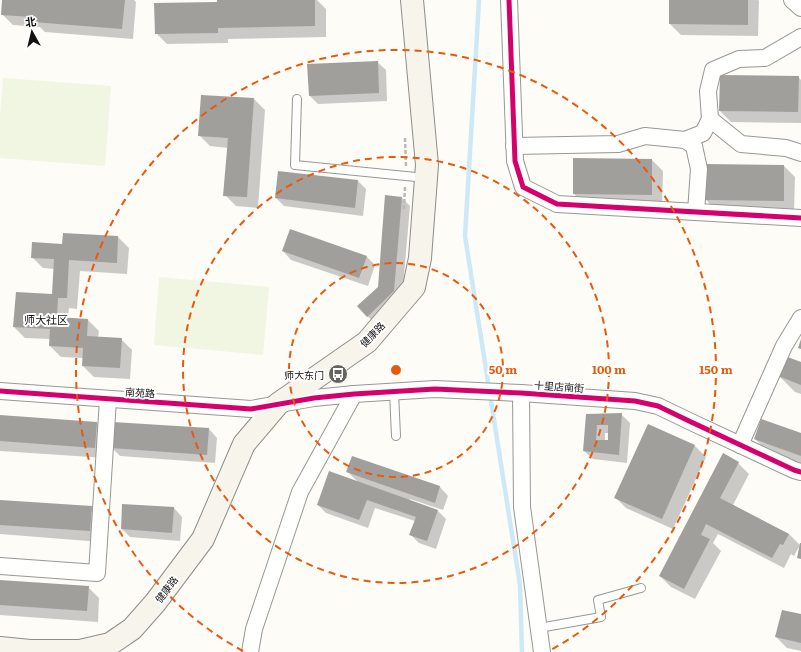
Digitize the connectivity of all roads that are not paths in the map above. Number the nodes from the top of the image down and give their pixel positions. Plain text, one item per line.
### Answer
1 (412, 0) edge
2 (509, 0) edge
3 (792, 0) edge
4 (801, 8) edge
5 (801, 37) edge
6 (297, 99) dead end
7 (710, 119) junction
8 (685, 140) junction
9 (514, 146) junction
10 (801, 154) edge
11 (416, 177) junction
12 (696, 212) junction
13 (801, 218) edge
14 (801, 318) edge
15 (0, 391) edge
16 (394, 392) junction
17 (521, 393) junction
18 (354, 394) junction
19 (108, 398) junction
20 (278, 404) junction
21 (396, 436) dead end
22 (740, 445) junction
23 (801, 472) edge
24 (0, 566) edge
25 (641, 588) dead end
26 (539, 628) junction
27 (0, 648) edge
28 (110, 648) edge
29 (250, 652) edge
30 (542, 652) edge

1 - 11 main road, 健康路
2 - 9 street
3 - 4 street
5 - 7 street
6 - 11 lane
7 - 8 street
7 - 10 street
8 - 9 street
8 - 12 street
9 - 12 street
11 - 20 main road, 健康路
12 - 13 street
14 - 22 street
15 - 19 street, 南苑路
16 - 17 street, 十里店南街
16 - 18 street, 十里店南街
16 - 21 lane
17 - 22 street, 十里店南街
17 - 26 street
18 - 20 street, 十里店南街
18 - 29 street
19 - 20 street, 南苑路
19 - 24 street
20 - 28 main road, 健康路
22 - 23 street, 十里店南街
25 - 26 lane
26 - 30 street
27 - 28 main road, 健康路

